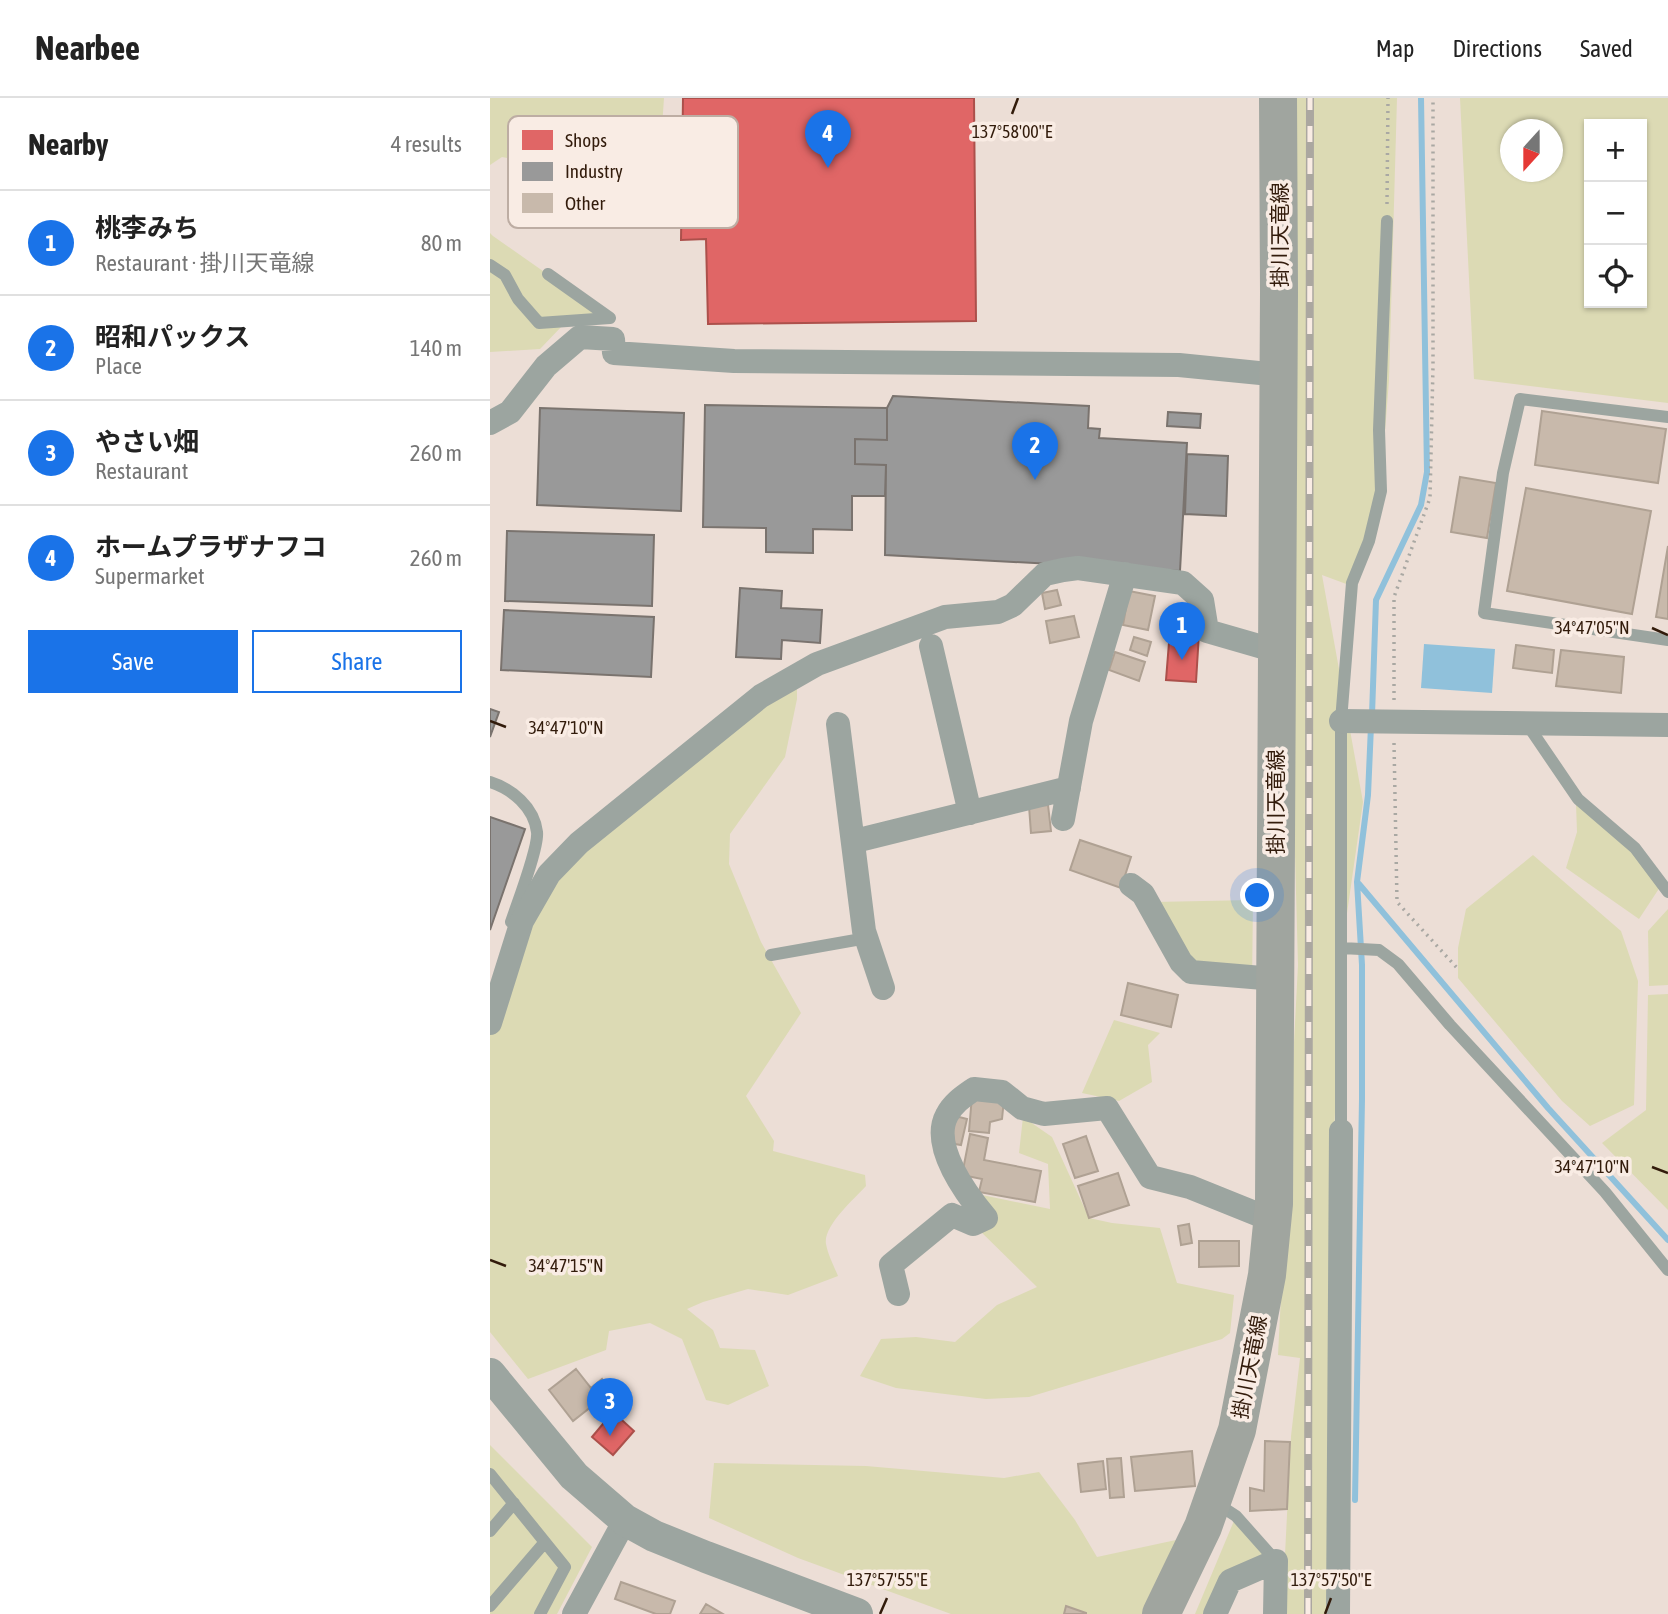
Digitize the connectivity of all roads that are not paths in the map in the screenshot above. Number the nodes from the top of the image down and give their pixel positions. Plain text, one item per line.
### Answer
1 (1279, 98) edge
2 (1387, 221) road end
3 (490, 265) edge
4 (548, 274) dead end
5 (612, 328) junction
6 (1279, 375) junction
7 (1668, 417) edge
8 (490, 423) edge
9 (1125, 574) junction
10 (1668, 640) edge
11 (931, 646) dead end
12 (1276, 651) junction
13 (1351, 722) junction
14 (838, 724) dead end
15 (1527, 724) junction
16 (1668, 725) edge
17 (490, 782) edge
18 (1069, 788) junction
19 (970, 813) junction
20 (1063, 819) dead end
21 (855, 841) junction
22 (1131, 886) dead end
23 (1668, 892) edge
24 (867, 937) junction
25 (1347, 948) junction
26 (771, 955) dead end
27 (490, 982) edge
28 (1182, 982) dead end
29 (1274, 987) junction
30 (883, 988) dead end
31 (490, 1023) edge
32 (1340, 1131) joint
33 (1272, 1220) junction
34 (1668, 1270) edge
35 (898, 1294) dead end
36 (490, 1374) edge
37 (490, 1474) edge
38 (1213, 1501) junction
39 (514, 1503) junction
40 (625, 1520) junction
41 (490, 1531) edge
42 (544, 1542) junction
43 (1276, 1561) junction
44 (490, 1606) edge
45 (853, 1613) edge
46 (540, 1614) edge
47 (574, 1614) edge
48 (1161, 1614) edge
49 (1215, 1614) edge
50 (1275, 1614) edge
51 (1338, 1614) edge

1 - 6 main road, 掛川天竜線
2 - 13 lane
3 - 5 lane
4 - 5 lane
5 - 6 street
5 - 8 street
6 - 12 main road, 掛川天竜線
7 - 10 lane
9 - 12 street
9 - 18 street
9 - 31 street
11 - 19 street
12 - 29 main road, 掛川天竜線
13 - 15 street
13 - 25 lane
14 - 21 street
15 - 16 street
15 - 23 lane
17 - 27 lane
18 - 19 street
18 - 20 street
19 - 21 street
21 - 24 street
22 - 29 street
24 - 26 lane
24 - 30 street
25 - 32 lane
25 - 34 lane
28 - 29 street
29 - 33 main road, 掛川天竜線
32 - 51 street
33 - 35 street
33 - 38 main road, 掛川天竜線
36 - 40 street
37 - 39 lane
38 - 43 lane
38 - 48 main road, 掛川天竜線
39 - 41 lane
39 - 42 lane
40 - 45 street
40 - 47 street
42 - 44 lane
42 - 46 lane
43 - 49 street
43 - 50 street

